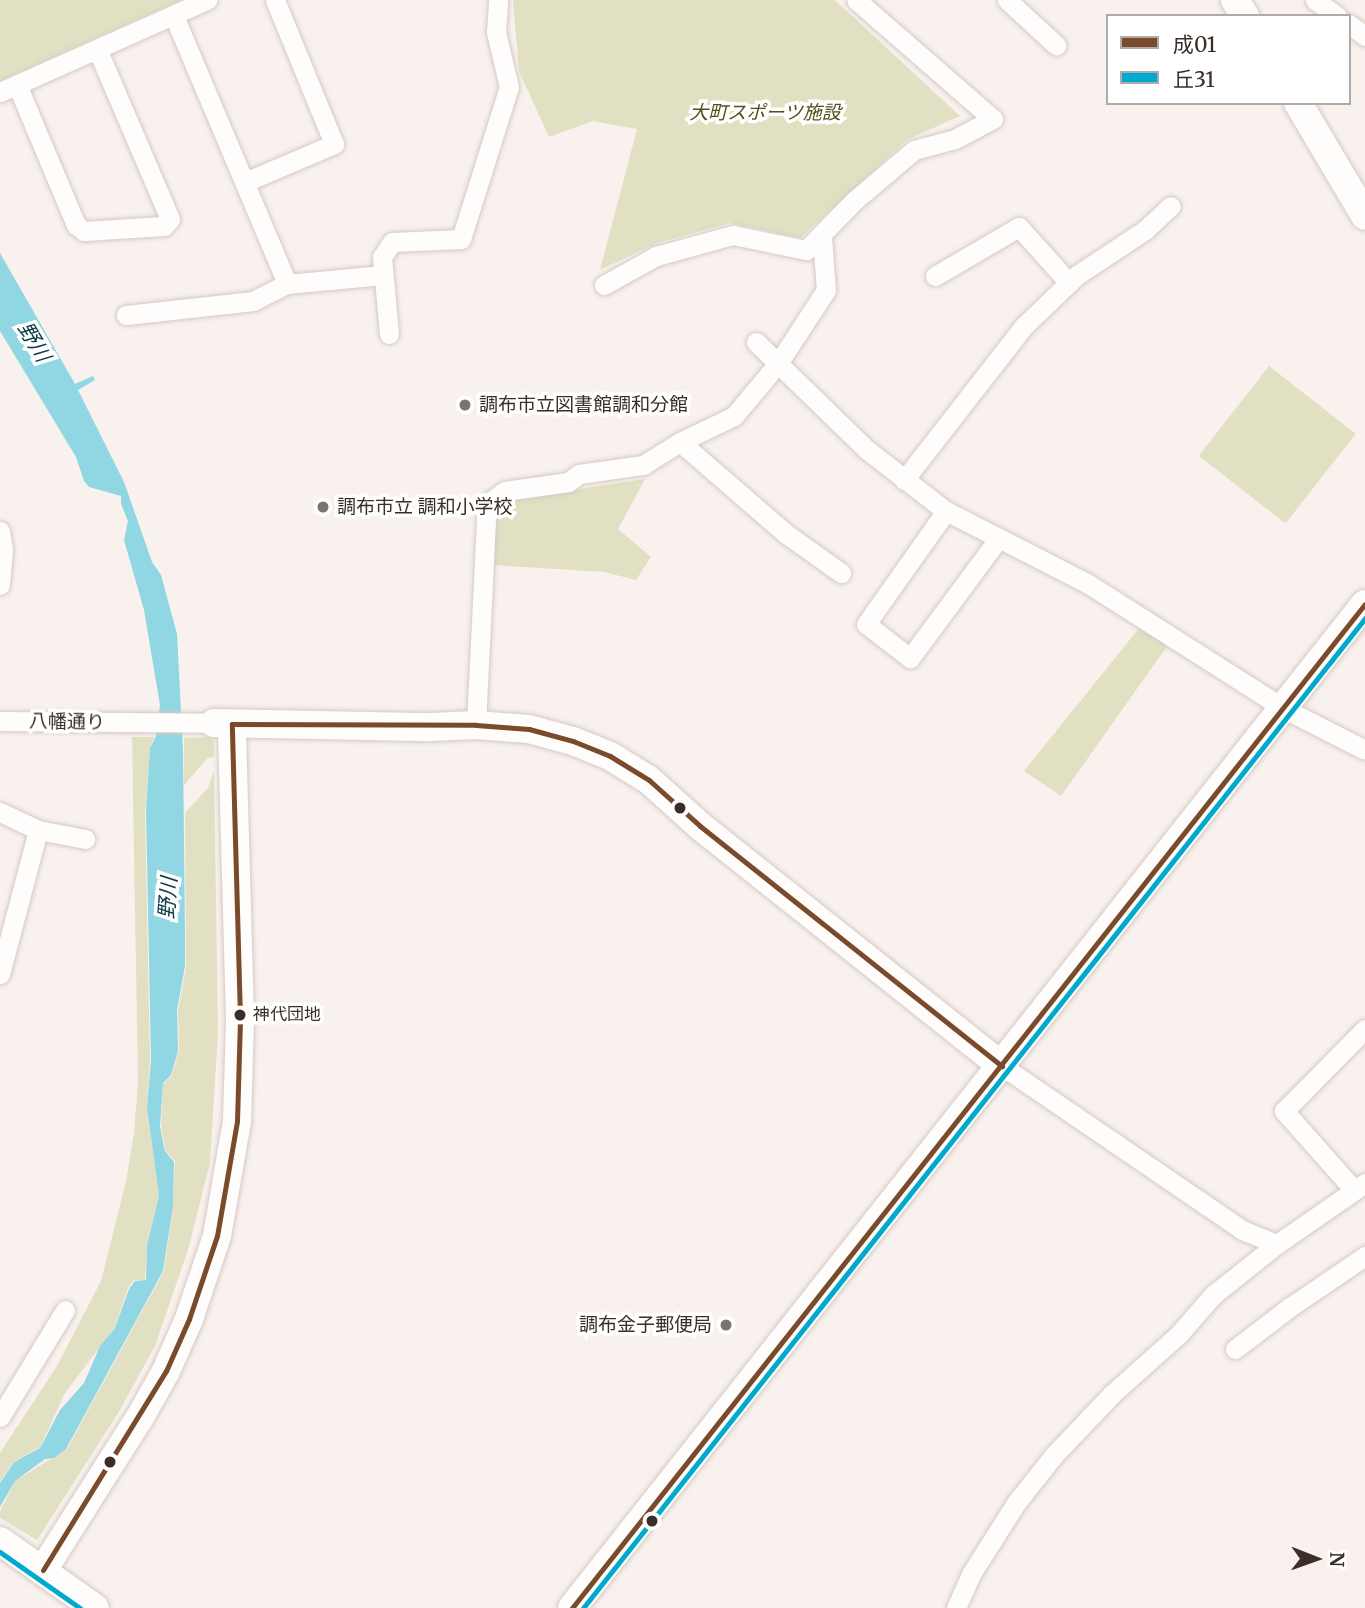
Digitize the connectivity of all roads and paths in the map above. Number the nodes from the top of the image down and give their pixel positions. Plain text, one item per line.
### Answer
1 (208, 0) edge
2 (275, 0) edge
3 (498, 0) edge
4 (856, 0) edge
5 (1007, 0) edge
6 (1315, 0) edge
7 (1335, 14) edge
8 (174, 16) junction
9 (1056, 45) dead end
10 (98, 51) junction
11 (9, 89) edge
12 (1299, 105) edge
13 (245, 182) junction
14 (1171, 206) dead end
15 (1365, 216) edge
16 (822, 237) junction
17 (383, 275) junction
18 (935, 276) dead end
19 (1069, 283) junction
20 (287, 284) junction
21 (604, 285) dead end
22 (126, 315) dead end
23 (389, 334) dead end
24 (756, 342) dead end
25 (779, 362) junction
26 (680, 442) junction
27 (904, 480) junction
28 (946, 511) junction
29 (0, 531) edge
30 (998, 539) junction
31 (841, 573) dead end
32 (0, 585) edge
33 (1365, 604) edge
34 (1283, 708) junction
35 (0, 721) edge
36 (223, 724) junction
37 (476, 725) junction
38 (1365, 750) edge
39 (0, 812) edge
40 (38, 830) junction
41 (85, 839) dead end
42 (0, 974) edge
43 (1365, 1029) edge
44 (1002, 1066) junction
45 (1359, 1186) edge
46 (1277, 1244) junction
47 (1365, 1256) edge
48 (65, 1310) dead end
49 (1235, 1349) dead end
50 (0, 1417) edge
51 (0, 1541) edge
52 (39, 1566) junction
53 (95, 1608) edge
54 (572, 1608) edge
55 (956, 1608) edge

1 - 8 street
2 - 13 street
3 - 17 street
4 - 16 street
5 - 9 street
6 - 7 street
8 - 10 street
8 - 13 street
10 - 11 street
10 - 11 street
12 - 15 street
13 - 20 street
14 - 19 street
16 - 21 street
16 - 25 street
17 - 20 street
17 - 23 street
18 - 19 street
19 - 27 street
20 - 22 street
24 - 25 street
25 - 26 street
25 - 27 street
26 - 31 street
26 - 37 street
27 - 28 street
28 - 30 street
28 - 30 street
29 - 32 street
30 - 34 street
33 - 34 street
34 - 38 street
34 - 44 street
35 - 36 street, 八幡通り
36 - 37 street
36 - 52 street
37 - 44 street
39 - 40 street
40 - 41 street
40 - 42 street
43 - 45 street
44 - 46 street
44 - 54 street
45 - 46 street
46 - 55 street
47 - 49 street
48 - 50 street
51 - 52 street
52 - 53 street

